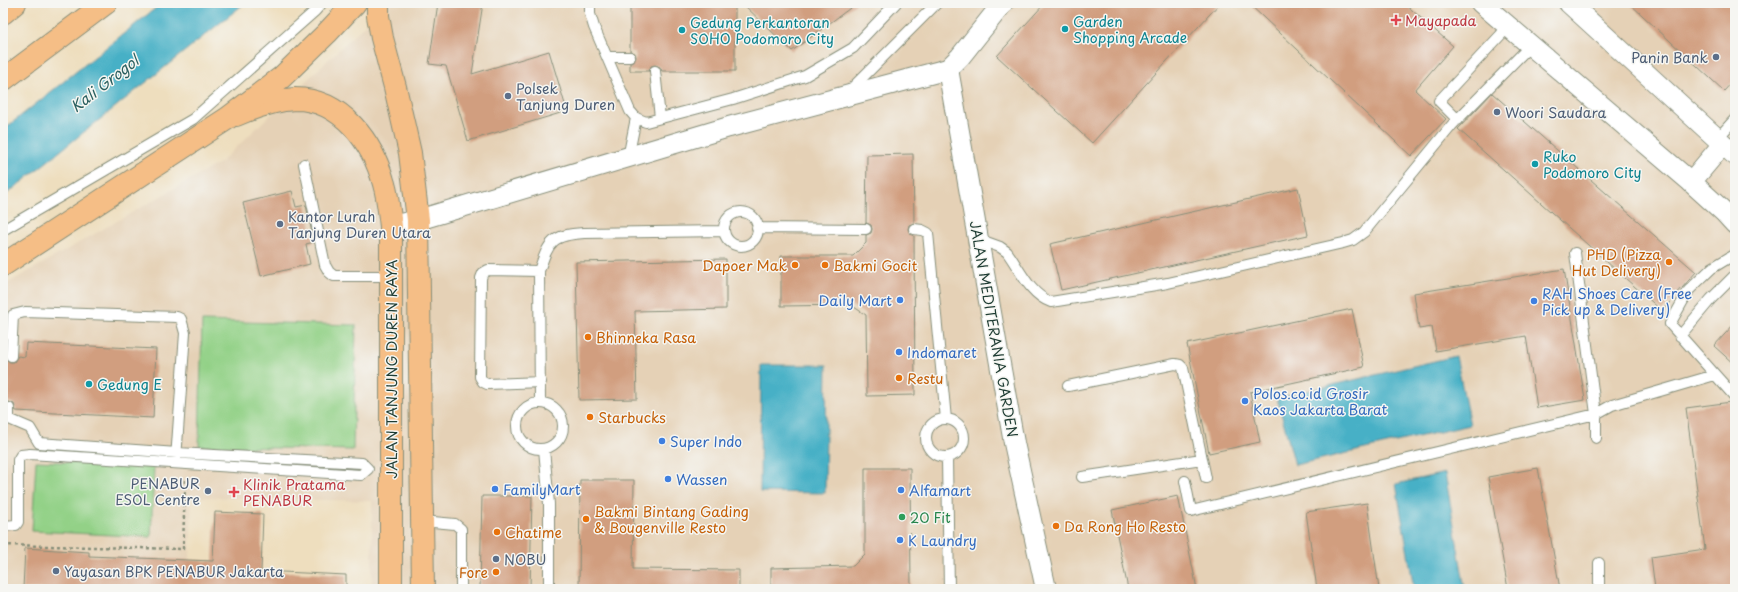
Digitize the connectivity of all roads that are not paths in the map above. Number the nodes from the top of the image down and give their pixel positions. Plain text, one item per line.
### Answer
1 (15, 3) edge
2 (106, 3) edge
3 (322, 3) edge
4 (355, 3) edge
5 (378, 3) edge
6 (384, 3) edge
7 (590, 3) edge
8 (896, 3) edge
9 (937, 3) edge
10 (1003, 3) edge
11 (1481, 3) edge
12 (1569, 3) edge
13 (3, 13) edge
14 (1508, 27) junction
15 (380, 28) junction
16 (1530, 46) junction
17 (607, 57) junction
18 (630, 57) dead end
19 (948, 68) junction
20 (655, 71) dead end
21 (3, 80) edge
22 (835, 100) junction
23 (228, 118) junction
24 (636, 118) junction
25 (660, 118) junction
26 (1735, 119) edge
27 (1458, 120) junction
28 (1725, 146) edge
29 (628, 158) junction
30 (304, 164) dead end
31 (1691, 182) junction
32 (418, 220) junction
33 (1735, 224) edge
34 (391, 226) junction
35 (757, 228) junction
36 (866, 229) dead end
37 (914, 229) dead end
38 (3, 230) edge
39 (724, 231) junction
40 (978, 239) junction
41 (1575, 253) dead end
42 (1735, 254) edge
43 (3, 265) edge
44 (539, 271) junction
45 (1735, 275) edge
46 (391, 276) junction
47 (1680, 336) junction
48 (11, 356) dead end
49 (1716, 375) junction
50 (541, 382) junction
51 (1068, 386) dead end
52 (1735, 397) edge
53 (540, 402) junction
54 (9, 408) dead end
55 (1596, 414) junction
56 (6, 419) edge
57 (946, 419) junction
58 (1596, 438) dead end
59 (544, 449) junction
60 (177, 452) junction
61 (947, 458) junction
62 (1202, 459) junction
63 (181, 465) junction
64 (380, 469) junction
65 (1082, 477) dead end
66 (1206, 478) dead end
67 (1185, 481) dead end
68 (422, 521) junction
69 (3, 526) edge
70 (1599, 563) dead end
71 (391, 589) edge
72 (423, 589) edge
73 (461, 589) edge
74 (549, 589) edge
75 (949, 589) edge
76 (1046, 589) edge
77 (1600, 589) edge

1 - 13 main road
2 - 21 main road
3 - 38 lane
4 - 23 main road
5 - 15 main road, JALAN TANJUNG DUREN RAYA
6 - 15 lane
7 - 17 lane
8 - 25 lane
9 - 22 lane
10 - 19 street
11 - 14 street
12 - 28 street
14 - 16 street
14 - 27 lane
15 - 32 main road, JALAN TANJUNG DUREN RAYA
16 - 27 lane
16 - 31 street
17 - 18 lane
17 - 24 lane
19 - 22 street
19 - 40 street, JALAN MEDITERANIA GARDEN
20 - 25 lane
22 - 29 street
23 - 34 main road, JALAN TANJUNG DUREN RAYA
23 - 43 main road
24 - 25 lane
24 - 29 lane
26 - 28 lane
27 - 40 lane
28 - 31 street
29 - 32 street
30 - 46 lane
31 - 33 street
32 - 34 street
32 - 68 main road, JALAN TANJUNG DUREN RAYA
34 - 46 main road, JALAN TANJUNG DUREN RAYA
35 - 36 lane
35 - 39 lane
35 - 39 lane
37 - 57 lane
39 - 44 lane
40 - 76 street, JALAN MEDITERANIA GARDEN
41 - 55 lane
42 - 47 lane
44 - 50 lane
44 - 50 lane
45 - 47 lane
46 - 64 main road, JALAN TANJUNG DUREN RAYA
47 - 49 lane
48 - 60 lane
49 - 52 lane
49 - 55 lane
50 - 53 lane
51 - 62 lane
53 - 59 lane
53 - 59 lane
54 - 56 lane
55 - 58 lane
55 - 67 lane
56 - 60 lane
57 - 61 lane
57 - 61 lane
59 - 74 lane
60 - 63 lane
60 - 64 lane
61 - 75 lane
62 - 65 lane
62 - 66 lane
63 - 64 lane
63 - 69 lane
64 - 71 main road, JALAN TANJUNG DUREN RAYA
68 - 72 main road, JALAN TANJUNG DUREN RAYA
68 - 73 lane
70 - 77 lane

